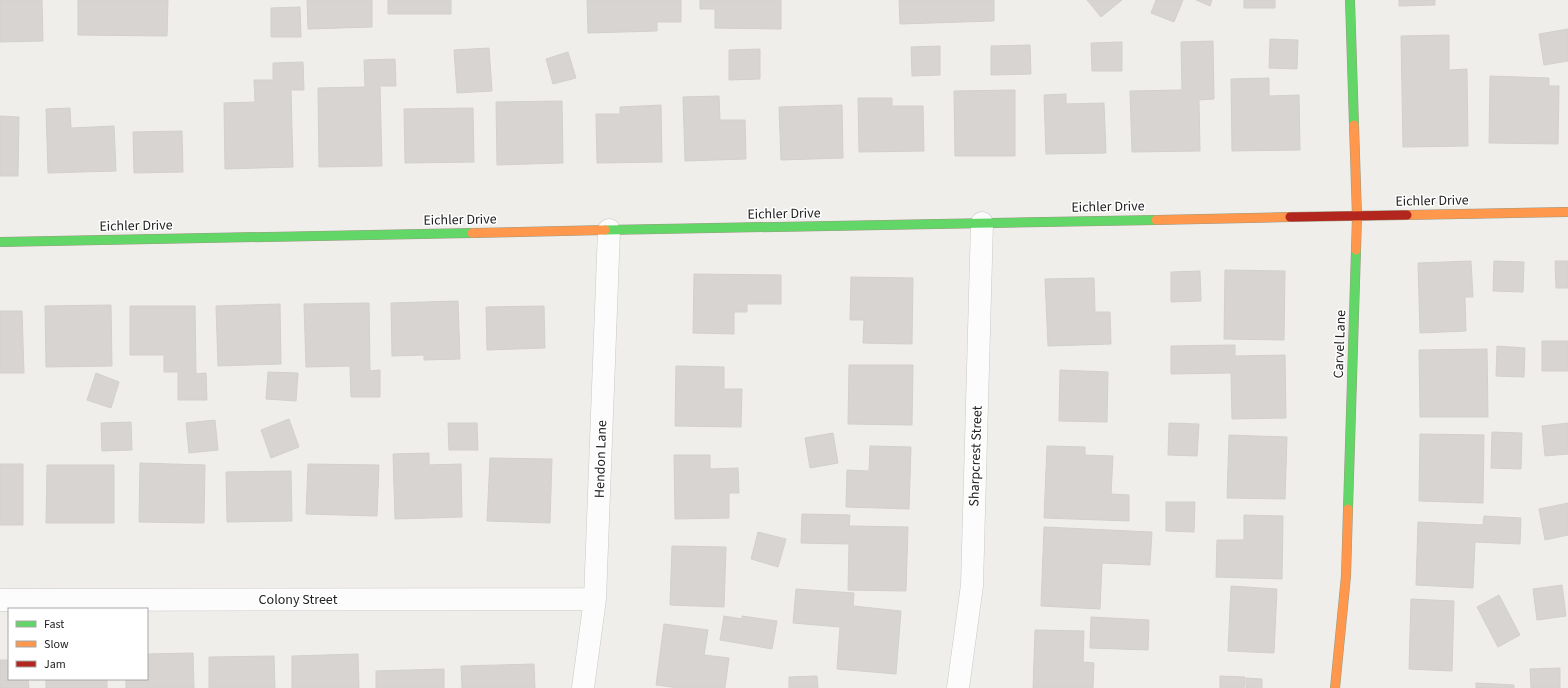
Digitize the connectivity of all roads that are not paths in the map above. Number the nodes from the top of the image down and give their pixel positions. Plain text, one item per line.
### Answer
1 (1350, 0) edge
2 (1568, 212) edge
3 (1357, 216) junction
4 (982, 223) junction
5 (609, 230) junction
6 (0, 242) edge
7 (596, 599) junction
8 (0, 600) edge
9 (583, 688) edge
10 (958, 688) edge
11 (1335, 688) edge

1 - 3 street, Carvel Lane
2 - 3 street, Eichler Drive
3 - 4 street, Eichler Drive
3 - 11 street, Carvel Lane
4 - 5 street, Eichler Drive
4 - 10 street, Sharpcrest Street
5 - 6 street, Eichler Drive
5 - 7 street, Hendon Lane
7 - 8 street, Colony Street
7 - 9 street, Hendon Lane

